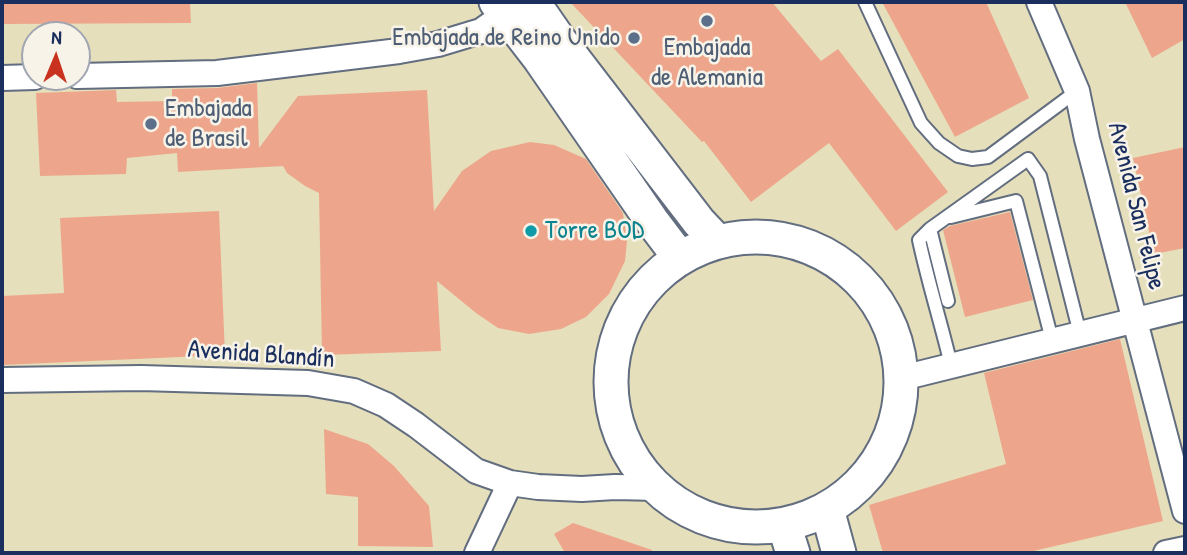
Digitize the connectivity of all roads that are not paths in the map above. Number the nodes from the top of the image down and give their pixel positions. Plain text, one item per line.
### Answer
1 (865, 2) edge
2 (1040, 2) edge
3 (513, 5) edge
4 (91, 76) edge
5 (21, 77) edge
6 (2, 78) edge
7 (1077, 91) junction
8 (946, 218) junction
9 (930, 229) junction
10 (718, 242) junction
11 (680, 258) junction
12 (948, 301) dead end
13 (1185, 308) edge
14 (1135, 322) junction
15 (1080, 334) junction
16 (1052, 340) junction
17 (951, 365) junction
18 (902, 378) junction
19 (2, 380) edge
20 (510, 483) junction
21 (657, 488) junction
22 (827, 509) junction
23 (1185, 511) edge
24 (788, 539) edge
25 (1185, 549) edge
26 (477, 553) edge
27 (839, 553) edge
28 (1166, 553) edge

1 - 7 lane
2 - 7 street, Avenida San Felipe
3 - 4 street
3 - 10 street
3 - 11 street
5 - 6 street
7 - 14 street, Avenida San Felipe
8 - 9 lane
8 - 15 lane
8 - 16 lane
9 - 12 lane
9 - 17 lane
10 - 11 street
10 - 18 street
11 - 21 street
13 - 14 street
14 - 15 street
14 - 23 street, Avenida San Felipe
15 - 16 street
16 - 17 street
17 - 18 street
18 - 22 street
19 - 20 street, Avenida Blandín
20 - 21 street, Avenida Blandín
20 - 26 street
21 - 24 street
22 - 24 street
22 - 27 street
25 - 28 street

